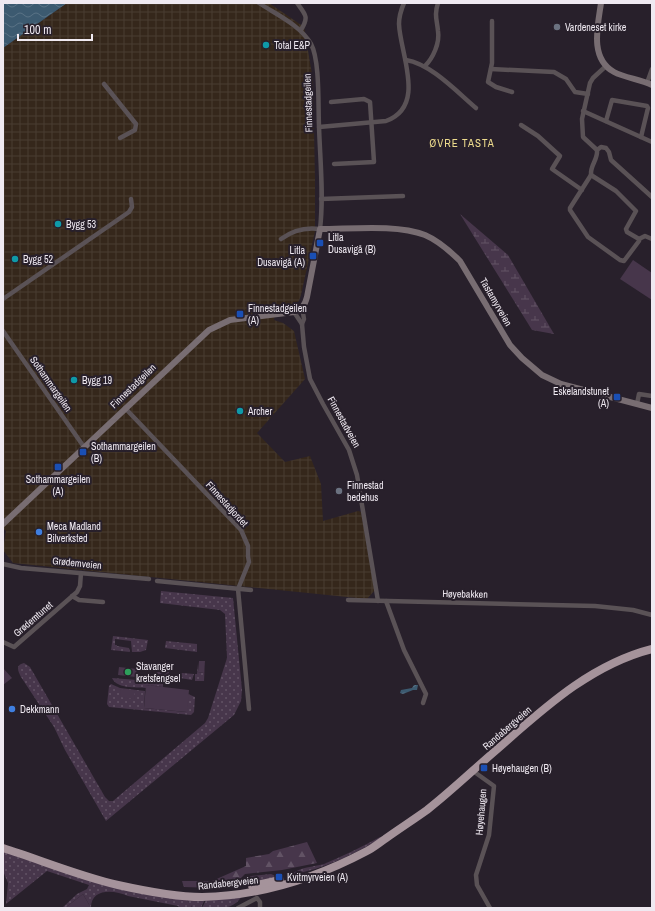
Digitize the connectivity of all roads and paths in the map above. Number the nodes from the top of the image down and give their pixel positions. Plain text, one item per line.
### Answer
1 (259, 3) edge
2 (297, 3) edge
3 (404, 3) edge
4 (438, 3) edge
5 (601, 3) edge
6 (492, 20) dead end
7 (301, 30) junction
8 (406, 60) junction
9 (425, 66) junction
10 (606, 66) junction
11 (491, 69) junction
12 (652, 69) edge
13 (104, 84) dead end
14 (650, 84) edge
15 (512, 92) dead end
16 (588, 94) junction
17 (331, 102) dead end
18 (476, 108) dead end
19 (584, 111) junction
20 (606, 121) junction
21 (372, 122) junction
22 (521, 125) dead end
23 (319, 127) junction
24 (640, 137) junction
25 (120, 138) dead end
26 (652, 142) edge
27 (597, 150) junction
28 (334, 164) dead end
29 (591, 175) junction
30 (582, 190) junction
31 (403, 196) dead end
32 (652, 198) edge
33 (131, 199) dead end
34 (321, 199) junction
35 (320, 229) junction
36 (281, 238) dead end
37 (638, 239) junction
38 (652, 239) edge
39 (3, 299) edge
40 (301, 309) junction
41 (294, 312) junction
42 (302, 324) junction
43 (3, 331) edge
44 (652, 396) edge
45 (637, 404) junction
46 (125, 408) junction
47 (652, 408) edge
48 (84, 447) junction
49 (3, 524) edge
50 (3, 564) edge
51 (81, 573) junction
52 (149, 579) dead end
53 (157, 581) dead end
54 (238, 589) junction
55 (250, 590) dead end
56 (72, 596) junction
57 (348, 600) dead end
58 (378, 601) junction
59 (386, 601) junction
60 (103, 602) dead end
61 (652, 615) edge
62 (3, 642) edge
63 (652, 649) edge
64 (423, 703) dead end
65 (249, 709) dead end
66 (472, 771) junction
67 (3, 848) edge
68 (238, 908) edge
69 (260, 908) edge
70 (490, 908) edge

1 - 7 street, Finnestadgeilen
2 - 7 street
3 - 8 street
4 - 9 street
5 - 10 main road
6 - 11 street
7 - 23 street, Finnestadgeilen
8 - 9 street
8 - 21 street
9 - 18 street
10 - 14 main road
10 - 16 street
11 - 15 street
11 - 16 street
12 - 14 street
13 - 25 street
16 - 19 street
17 - 21 street
19 - 20 street
19 - 27 street
20 - 24 street
20 - 24 street
21 - 23 street
21 - 28 street
22 - 30 street
23 - 34 street, Finnestadgeilen
24 - 26 street
27 - 29 street
27 - 32 street
29 - 30 street
29 - 37 street
30 - 37 street
31 - 34 street
33 - 39 street
34 - 35 street, Finnestadgeilen
35 - 36 street
35 - 40 main road, Finnestadveien
35 - 45 main road, Tastamyrveien
37 - 38 street
40 - 41 main road, Finnestadgeilen
40 - 42 street, Finnestadveien
41 - 42 street, Finnestadveien
41 - 46 main road, Finnestadgeilen
42 - 58 street, Finnestadveien
43 - 48 street, Sothammargeilen
44 - 45 street
45 - 47 main road, Tastamyrveien
46 - 48 main road, Finnestadgeilen
46 - 54 street, Finnestadjordet
48 - 49 main road, Finnestadgeilen
50 - 51 street, Grødemveien
51 - 52 street, Grødemveien
51 - 56 street, Grødemtunet
53 - 54 street
54 - 55 street
54 - 65 street, Finnestadjordet
56 - 60 street
56 - 62 street, Grødemtunet
57 - 58 street
58 - 59 street
59 - 61 street, Høyebakken
59 - 64 street
63 - 66 highway, Randabergveien
66 - 67 highway, Randabergveien
66 - 70 street, Høyehaugen
68 - 69 street, Randabergveien

